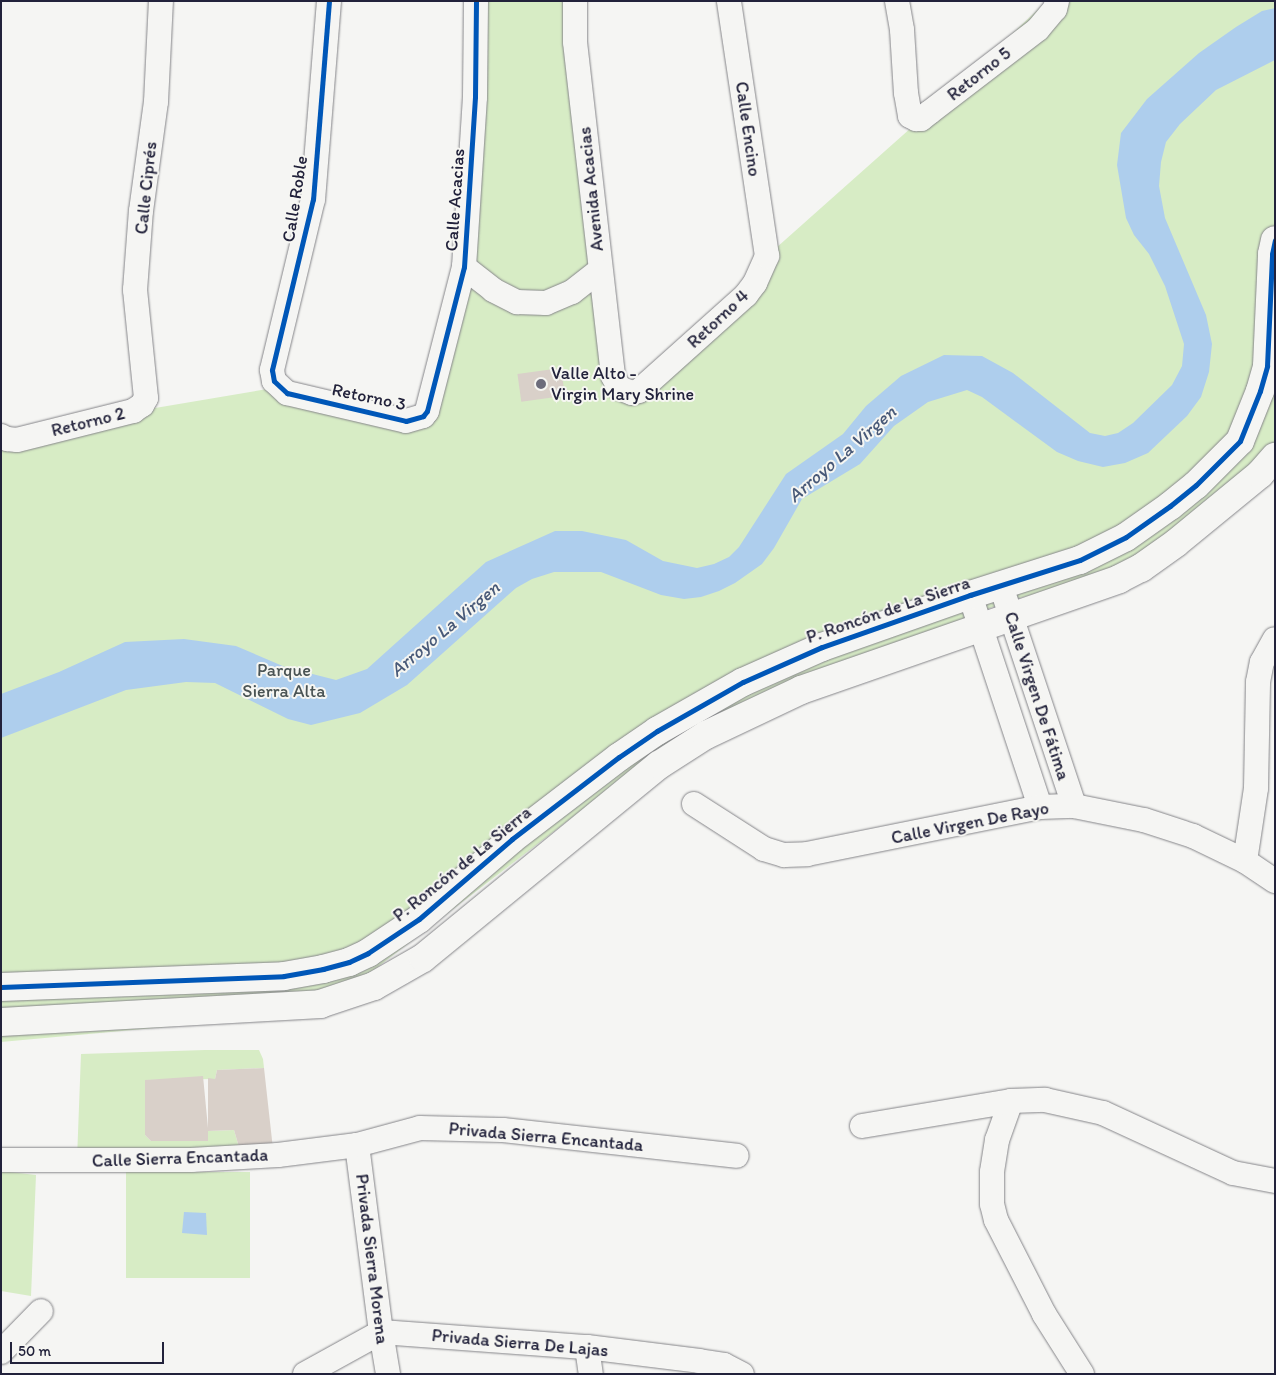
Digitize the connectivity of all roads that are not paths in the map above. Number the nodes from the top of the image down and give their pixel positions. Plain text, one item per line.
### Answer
1 (161, 1) edge
2 (329, 1) edge
3 (476, 1) edge
4 (575, 1) edge
5 (729, 1) edge
6 (897, 1) edge
7 (1056, 1) edge
8 (1275, 240) edge
9 (766, 256) joint
10 (464, 267) junction
11 (600, 272) junction
12 (145, 375) joint
13 (613, 376) joint
14 (287, 393) joint
15 (431, 396) joint
16 (1, 436) edge
17 (1275, 457) edge
18 (1001, 586) junction
19 (970, 595) junction
20 (1010, 618) junction
21 (980, 627) junction
22 (1275, 638) edge
23 (694, 804) dead end
24 (1074, 806) junction
25 (1040, 807) junction
26 (1245, 861) junction
27 (475, 871) junction
28 (1275, 881) edge
29 (497, 898) junction
30 (1, 986) edge
31 (1, 1022) edge
32 (1010, 1101) junction
33 (862, 1126) dead end
34 (358, 1144) junction
35 (737, 1156) dead end
36 (1, 1160) edge
37 (1275, 1180) edge
38 (41, 1311) dead end
39 (380, 1332) junction
40 (587, 1348) junction
41 (1, 1352) edge
42 (305, 1374) edge
43 (388, 1374) edge
44 (592, 1374) edge
45 (742, 1374) edge
46 (1082, 1374) edge

1 - 12 street, Calle Ciprés
2 - 14 street, Calle Roble
3 - 10 street, Calle Acacias
4 - 11 street, Avenida Acacias
5 - 9 street, Calle Encino
6 - 7 street, Retorno 5
8 - 18 street, P. Roncón de La Sierra
9 - 13 street, Retorno 4
10 - 11 street
10 - 15 street, Calle Acacias
11 - 13 street, Avenida Acacias
12 - 16 street, Retorno 2
14 - 15 street, Retorno 3
17 - 20 street
18 - 19 street, P. Roncón de La Sierra
18 - 20 street, Calle Virgen De Fátima
19 - 21 street, Calle Virgen De Fátima
19 - 27 street, P. Roncón de La Sierra
20 - 21 street
20 - 24 street, Calle Virgen De Fátima
21 - 25 street, Calle Virgen De Fátima
21 - 29 street
22 - 26 street
23 - 25 street, Calle Virgen De Rayo
24 - 25 street, Calle Virgen De Rayo
24 - 26 street, Calle Virgen De Rayo
26 - 28 street, Calle Virgen De Rayo
27 - 29 street
27 - 30 street, P. Roncón de La Sierra
29 - 31 street
32 - 33 street
32 - 37 street
32 - 46 street
34 - 35 street, Privada Sierra Encantada
34 - 36 street, Calle Sierra Encantada
34 - 39 street, Privada Sierra Morena
38 - 41 street
39 - 40 street, Privada Sierra De Lajas
39 - 42 street
39 - 43 street, Privada Sierra Morena
40 - 44 street
40 - 45 street, Privada Sierra De Lajas

